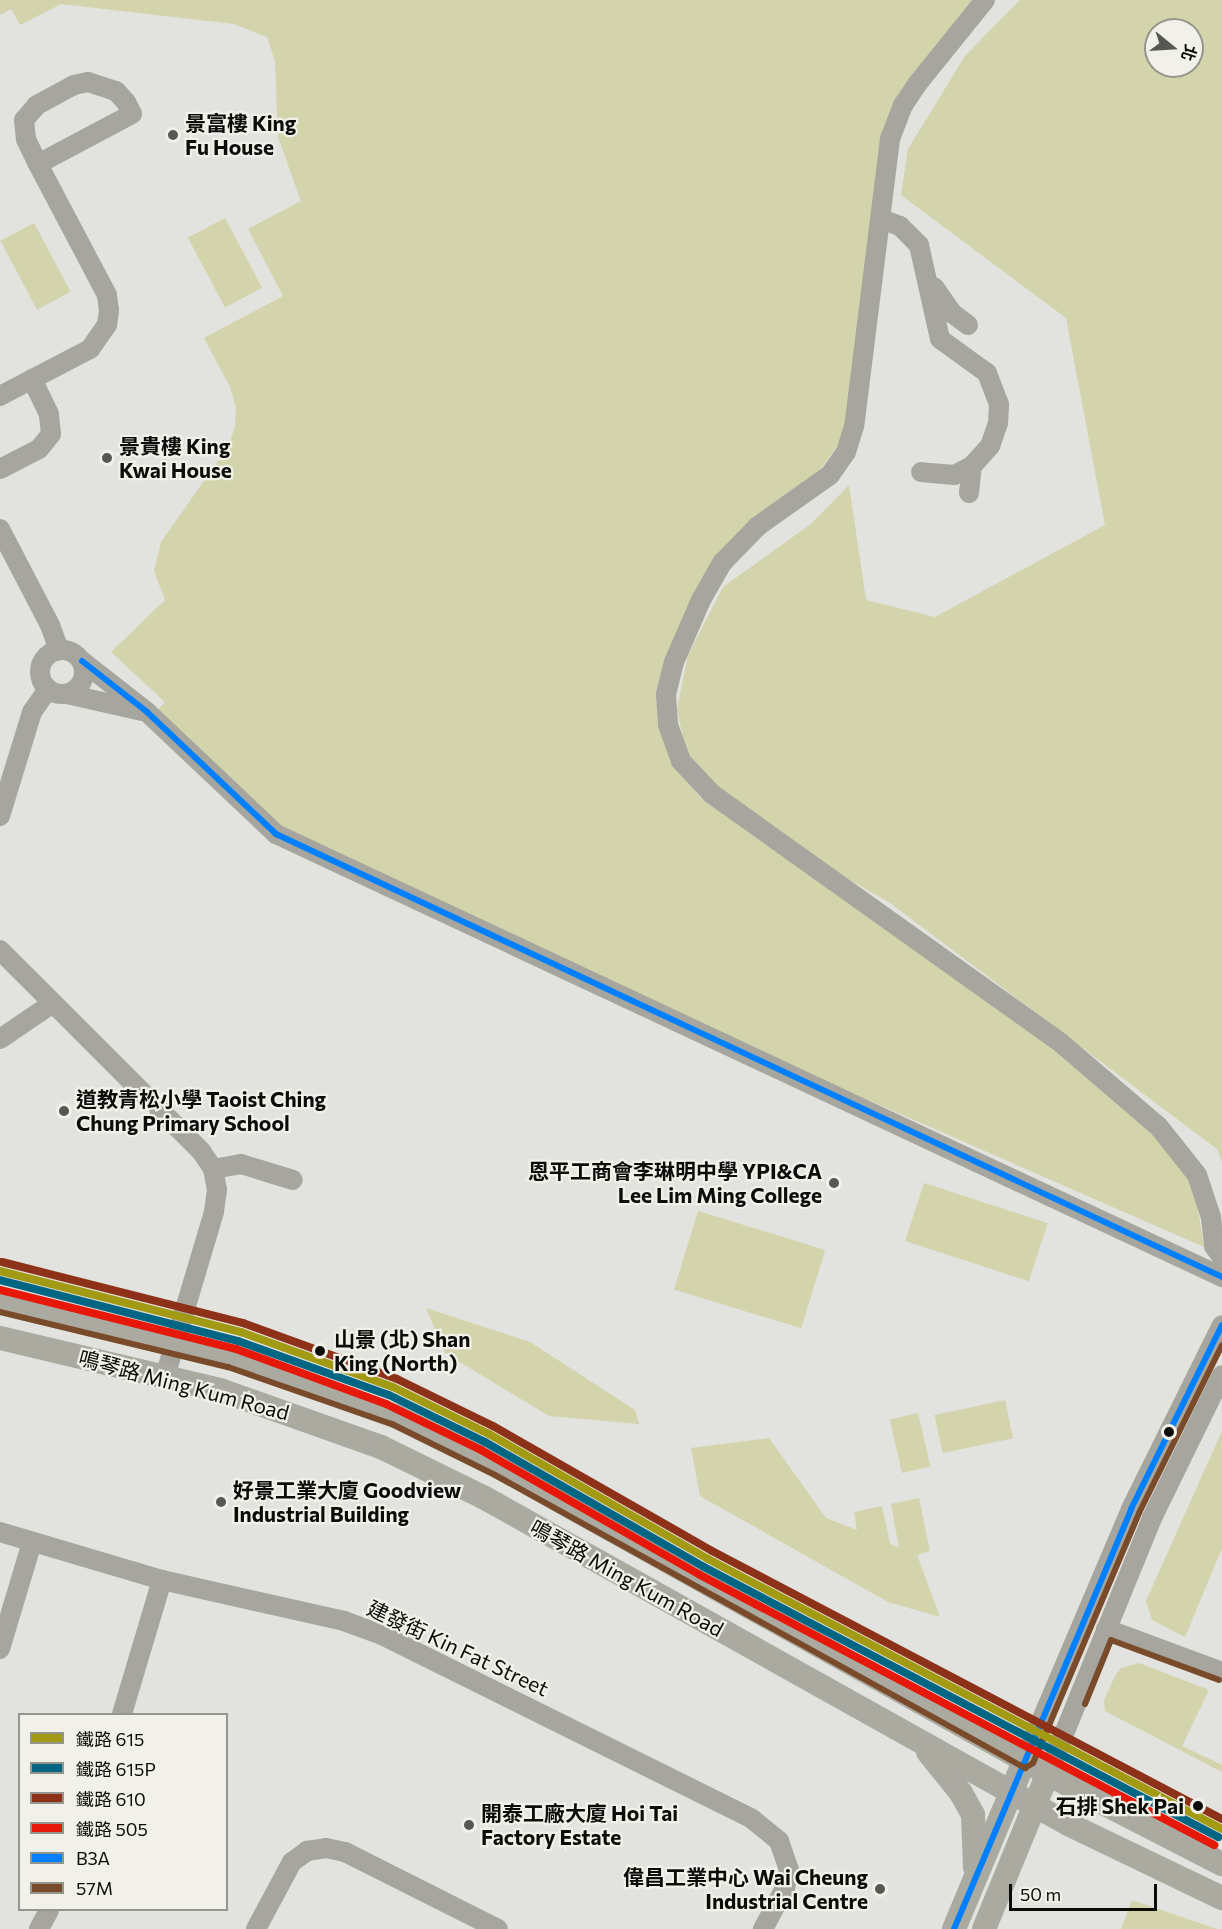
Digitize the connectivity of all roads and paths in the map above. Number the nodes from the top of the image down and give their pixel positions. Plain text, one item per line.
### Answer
1 (985, 0) edge
2 (38, 164) junction
3 (881, 219) junction
4 (930, 279) junction
5 (968, 326) dead end
6 (32, 380) junction
7 (0, 396) edge
8 (972, 466) junction
9 (0, 469) edge
10 (921, 472) dead end
11 (969, 494) dead end
12 (0, 529) edge
13 (58, 650) junction
14 (82, 661) junction
15 (57, 692) junction
16 (147, 712) junction
17 (2, 803) edge
18 (0, 950) edge
19 (53, 1003) junction
20 (0, 1039) edge
21 (213, 1169) junction
22 (293, 1180) dead end
23 (1222, 1257) edge
24 (1222, 1277) edge
25 (0, 1303) edge
26 (1222, 1324) edge
27 (0, 1338) edge
28 (175, 1343) junction
29 (1222, 1375) edge
30 (165, 1376) junction
31 (0, 1532) edge
32 (32, 1542) junction
33 (162, 1580) junction
34 (1106, 1629) junction
35 (0, 1649) edge
36 (1222, 1672) edge
37 (122, 1713) edge
38 (920, 1743) junction
39 (1025, 1760) junction
40 (1048, 1773) junction
41 (1012, 1792) junction
42 (1035, 1805) junction
43 (1222, 1864) edge
44 (975, 1880) junction
45 (1222, 1898) edge
46 (48, 1911) edge
47 (39, 1929) edge
48 (256, 1929) edge
49 (498, 1929) edge
50 (763, 1929) edge
51 (954, 1929) edge
52 (984, 1929) edge

1 - 3 street
2 - 2 street
2 - 6 street
3 - 4 street
3 - 23 street
4 - 5 street
4 - 8 street
6 - 7 street
6 - 9 street
8 - 10 street
8 - 11 street
12 - 13 street
13 - 14 street
13 - 15 street
14 - 15 street
14 - 16 street
15 - 16 street
15 - 17 street
16 - 24 street
18 - 19 street
19 - 20 street
19 - 21 street
21 - 22 street
21 - 28 street
25 - 28 main road, 鳴琴路 Ming Kum Road
26 - 39 street
27 - 30 main road, 鳴琴路 Ming Kum Road
28 - 30 street
28 - 39 main road, 鳴琴路 Ming Kum Road
29 - 34 street
30 - 38 main road, 鳴琴路 Ming Kum Road
31 - 32 street, 建發街 Kin Fat Street
32 - 33 street, 建發街 Kin Fat Street
32 - 35 street
33 - 37 street
33 - 50 street, 建發街 Kin Fat Street
34 - 36 street
34 - 40 street
38 - 41 main road, 鳴琴路 Ming Kum Road
38 - 44 main road
39 - 40 main road, 鳴琴路 Ming Kum Road
39 - 41 main road
40 - 42 main road
40 - 43 main road, 鳴琴路 Ming Kum Road
41 - 42 main road, 鳴琴路 Ming Kum Road
41 - 44 main road
42 - 45 main road, 鳴琴路 Ming Kum Road
42 - 52 main road
44 - 51 main road
46 - 47 street
48 - 49 street

